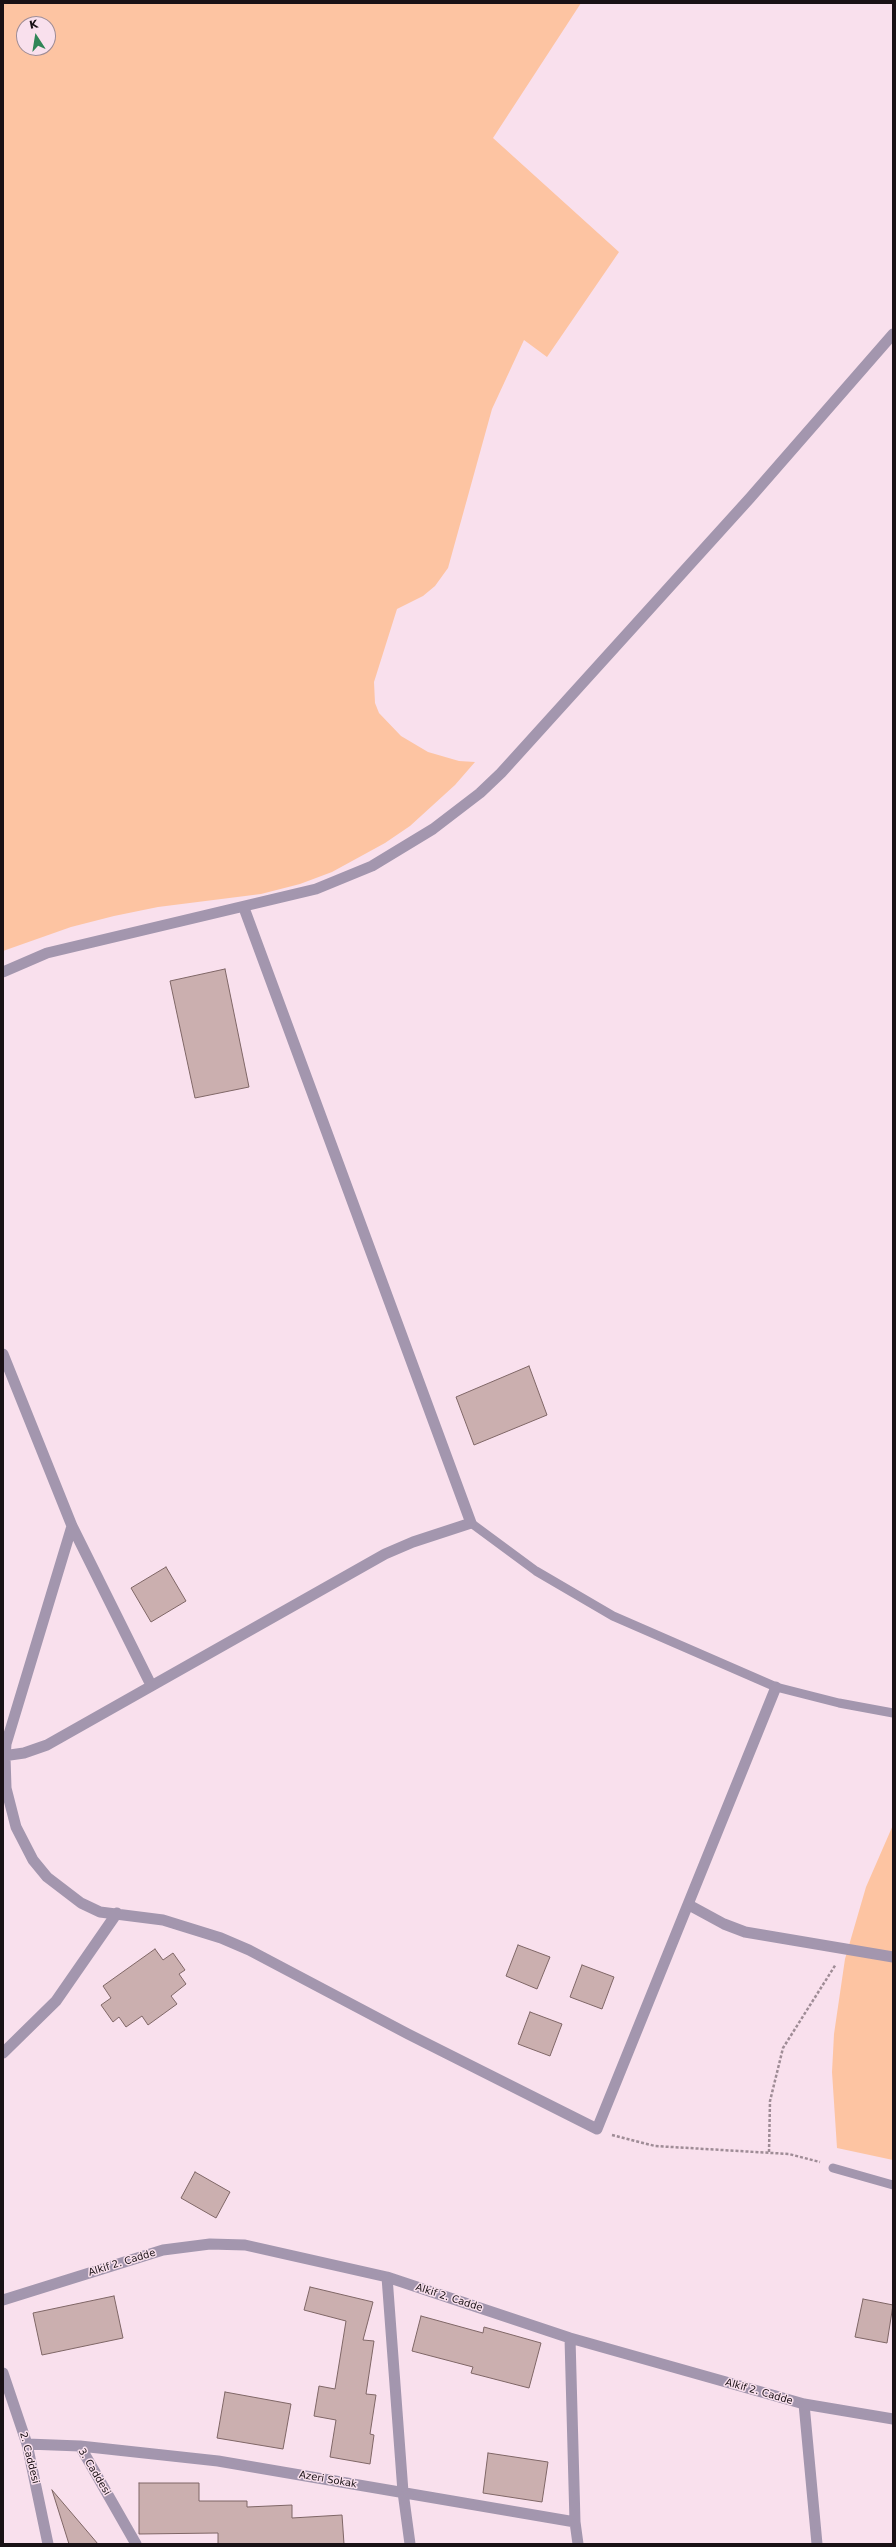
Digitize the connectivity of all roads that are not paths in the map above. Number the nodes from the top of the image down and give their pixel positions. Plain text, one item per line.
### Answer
1 (893, 334) edge
2 (244, 908) junction
3 (3, 972) edge
4 (3, 1354) edge
5 (471, 1523) junction
6 (72, 1526) junction
7 (151, 1685) junction
8 (776, 1687) junction
9 (893, 1713) edge
10 (4, 1757) edge
11 (689, 1905) junction
12 (117, 1913) junction
13 (893, 1957) edge
14 (3, 2053) edge
15 (833, 2168) road end
16 (893, 2185) edge
17 (387, 2277) junction
18 (3, 2300) edge
19 (570, 2338) junction
20 (3, 2373) edge
21 (804, 2404) junction
22 (893, 2419) edge
23 (27, 2444) junction
24 (80, 2446) junction
25 (403, 2492) junction
26 (575, 2522) junction
27 (48, 2544) edge
28 (136, 2544) edge
29 (410, 2544) edge
30 (578, 2544) edge
31 (817, 2544) edge

1 - 2 street
2 - 3 street
2 - 5 street
4 - 6 street
5 - 7 street
5 - 8 lane
6 - 7 street
6 - 10 street
7 - 10 street
8 - 9 lane
8 - 11 street
10 - 12 street
11 - 12 street
11 - 13 street
12 - 14 street
15 - 16 lane
17 - 18 street, Alkif 2. Cadde
17 - 19 street, Alkif 2. Cadde
17 - 25 street
19 - 21 street, Alkif 2. Cadde
19 - 26 street
20 - 23 street, 2. Caddesi
21 - 22 street, Alkif 2. Cadde
21 - 31 street
23 - 24 street, 3. Caddesi
23 - 27 street, 2. Caddesi
24 - 25 street, Azeri Sokak
24 - 28 street, 3. Caddesi
25 - 26 street, Azeri Sokak
25 - 29 street
26 - 30 street

